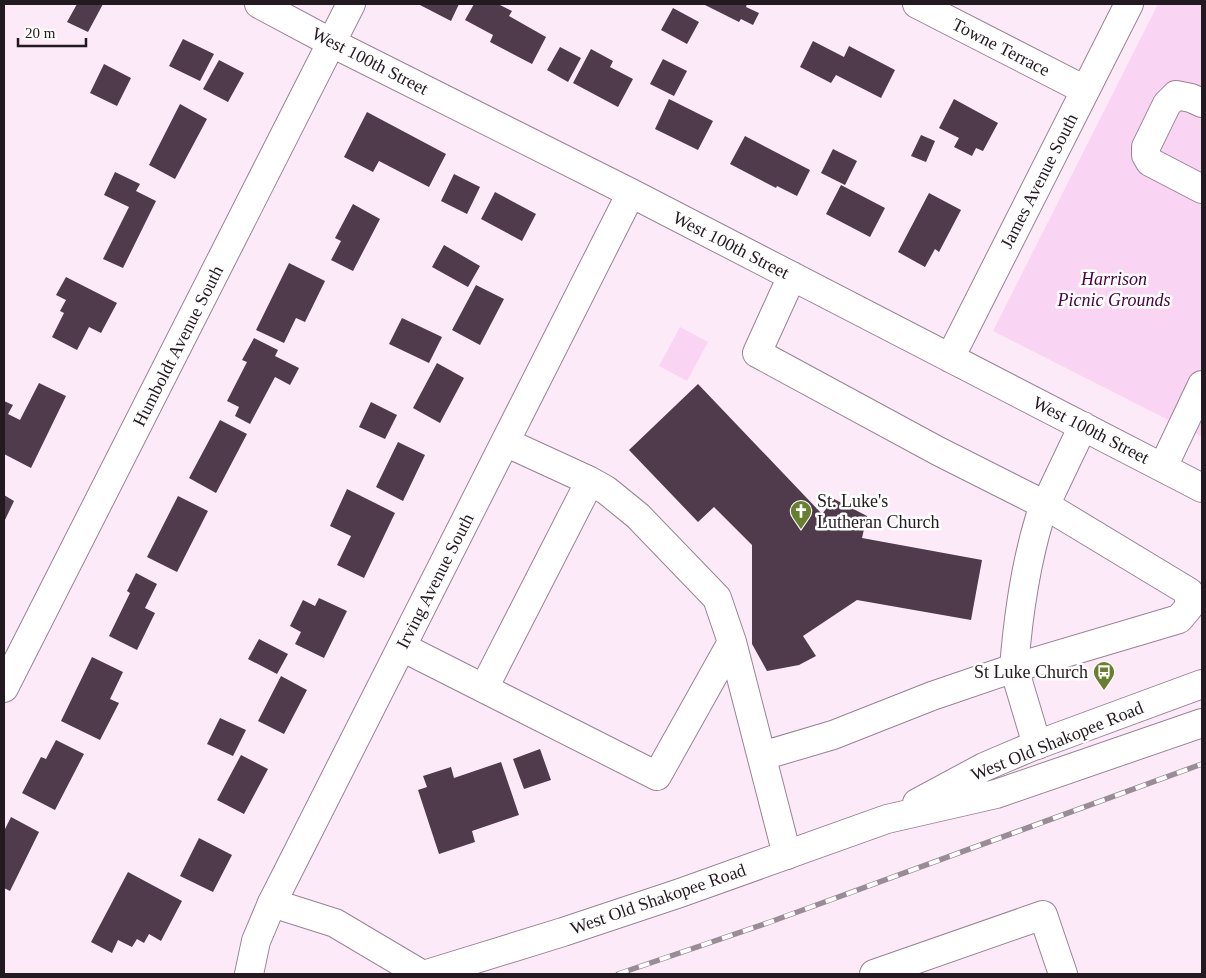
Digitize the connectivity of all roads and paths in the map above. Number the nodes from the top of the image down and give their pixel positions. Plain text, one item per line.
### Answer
1 (259, 4) edge
2 (352, 4) edge
3 (917, 4) edge
4 (1129, 4) edge
5 (332, 43) junction
6 (1085, 90) junction
7 (1202, 103) edge
8 (1202, 189) edge
9 (631, 193) junction
10 (792, 276) junction
11 (950, 358) junction
12 (1202, 384) edge
13 (1083, 426) junction
14 (505, 442) junction
15 (1163, 467) junction
16 (590, 480) junction
17 (1202, 488) edge
18 (1045, 505) junction
19 (732, 642) junction
20 (402, 646) junction
21 (1014, 668) junction
22 (1202, 684) edge
23 (4, 688) edge
24 (484, 688) junction
25 (1202, 723) edge
26 (1037, 745) junction
27 (762, 756) junction
28 (888, 819) junction
29 (787, 855) junction
30 (272, 903) junction
31 (249, 974) edge
32 (421, 974) edge
33 (427, 974) edge
34 (874, 974) edge
35 (1062, 974) edge

1 - 5 street, West 100th Street
2 - 5 street, Humboldt Avenue South
3 - 6 street, Towne Terrace
4 - 6 street, James Avenue South
5 - 9 street, West 100th Street
5 - 23 street, Humboldt Avenue South
6 - 11 street, James Avenue South
7 - 8 street
9 - 10 street, West 100th Street
9 - 14 street, Irving Avenue South
10 - 11 street, West 100th Street
10 - 18 street
11 - 13 street, West 100th Street
12 - 15 street
13 - 15 street, West 100th Street
13 - 18 street
14 - 16 street
14 - 20 street, Irving Avenue South
15 - 17 street, West 100th Street
16 - 19 street
16 - 24 street
18 - 21 street
18 - 21 street
19 - 24 street
19 - 27 street
20 - 24 street
20 - 30 street, Irving Avenue South
21 - 26 street
21 - 27 street
22 - 26 street, West Old Shakopee Road
25 - 28 street, West Old Shakopee Road
26 - 28 street, West Old Shakopee Road
27 - 29 street
28 - 29 street, West Old Shakopee Road
29 - 33 street, West Old Shakopee Road
30 - 31 street, Irving Avenue South
30 - 32 street
34 - 35 street

